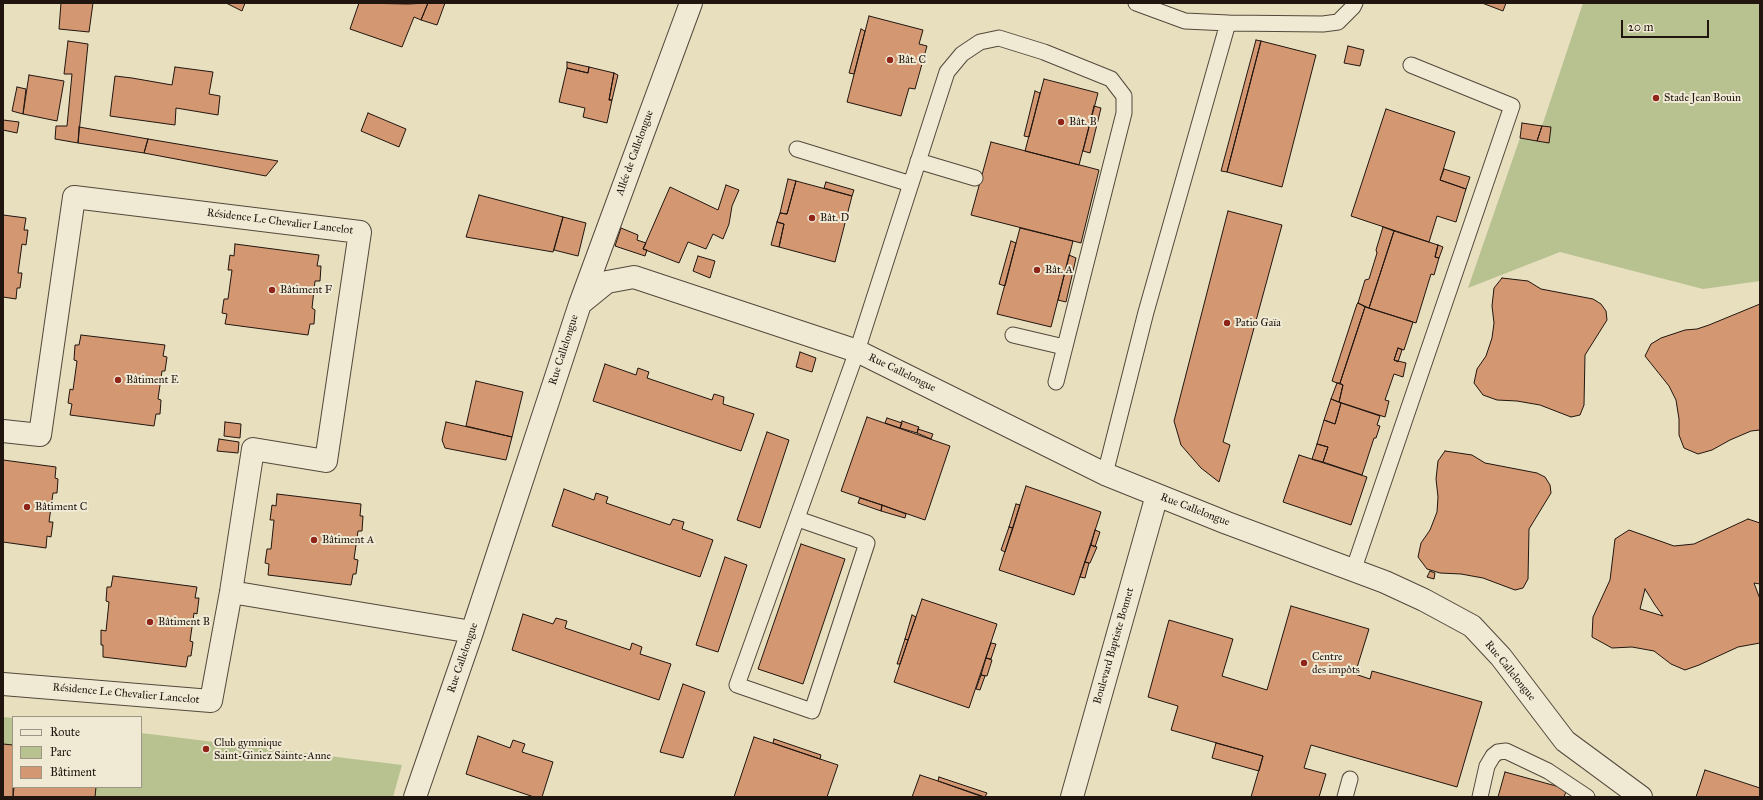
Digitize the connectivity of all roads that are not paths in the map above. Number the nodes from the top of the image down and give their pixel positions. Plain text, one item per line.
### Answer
1 (689, 3) edge
2 (1136, 3) edge
3 (1355, 3) edge
4 (1228, 23) junction
5 (1411, 65) dead end
6 (797, 149) dead end
7 (918, 162) junction
8 (975, 178) dead end
9 (911, 184) junction
10 (580, 304) junction
11 (1013, 335) dead end
12 (1064, 347) junction
13 (857, 351) junction
14 (1056, 382) dead end
15 (3, 431) edge
16 (1105, 474) junction
17 (1157, 495) junction
18 (798, 519) junction
19 (1353, 571) junction
20 (231, 592) junction
21 (472, 632) junction
22 (3, 684) edge
23 (1350, 779) dead end
24 (414, 797) edge
25 (1072, 797) edge
26 (1345, 797) edge
27 (1480, 797) edge
28 (1587, 797) edge
29 (1641, 797) edge

1 - 10 street, Allée de Callelongue
2 - 4 lane
3 - 4 lane
4 - 16 lane
5 - 19 lane
6 - 9 lane
7 - 8 lane
7 - 9 lane
7 - 12 lane
9 - 13 lane
10 - 13 street, Rue Callelongue
10 - 21 street, Rue Callelongue
11 - 12 lane
12 - 14 lane
13 - 16 street, Rue Callelongue
13 - 18 lane
15 - 20 street, Résidence Le Chevalier Lancelot
16 - 17 street, Rue Callelongue
17 - 19 street, Rue Callelongue
17 - 25 street, Boulevard Baptiste Bonnet
18 - 18 lane
19 - 29 street, Rue Callelongue
20 - 21 street
20 - 22 street, Résidence Le Chevalier Lancelot
21 - 24 street, Rue Callelongue
23 - 26 lane
27 - 28 lane

